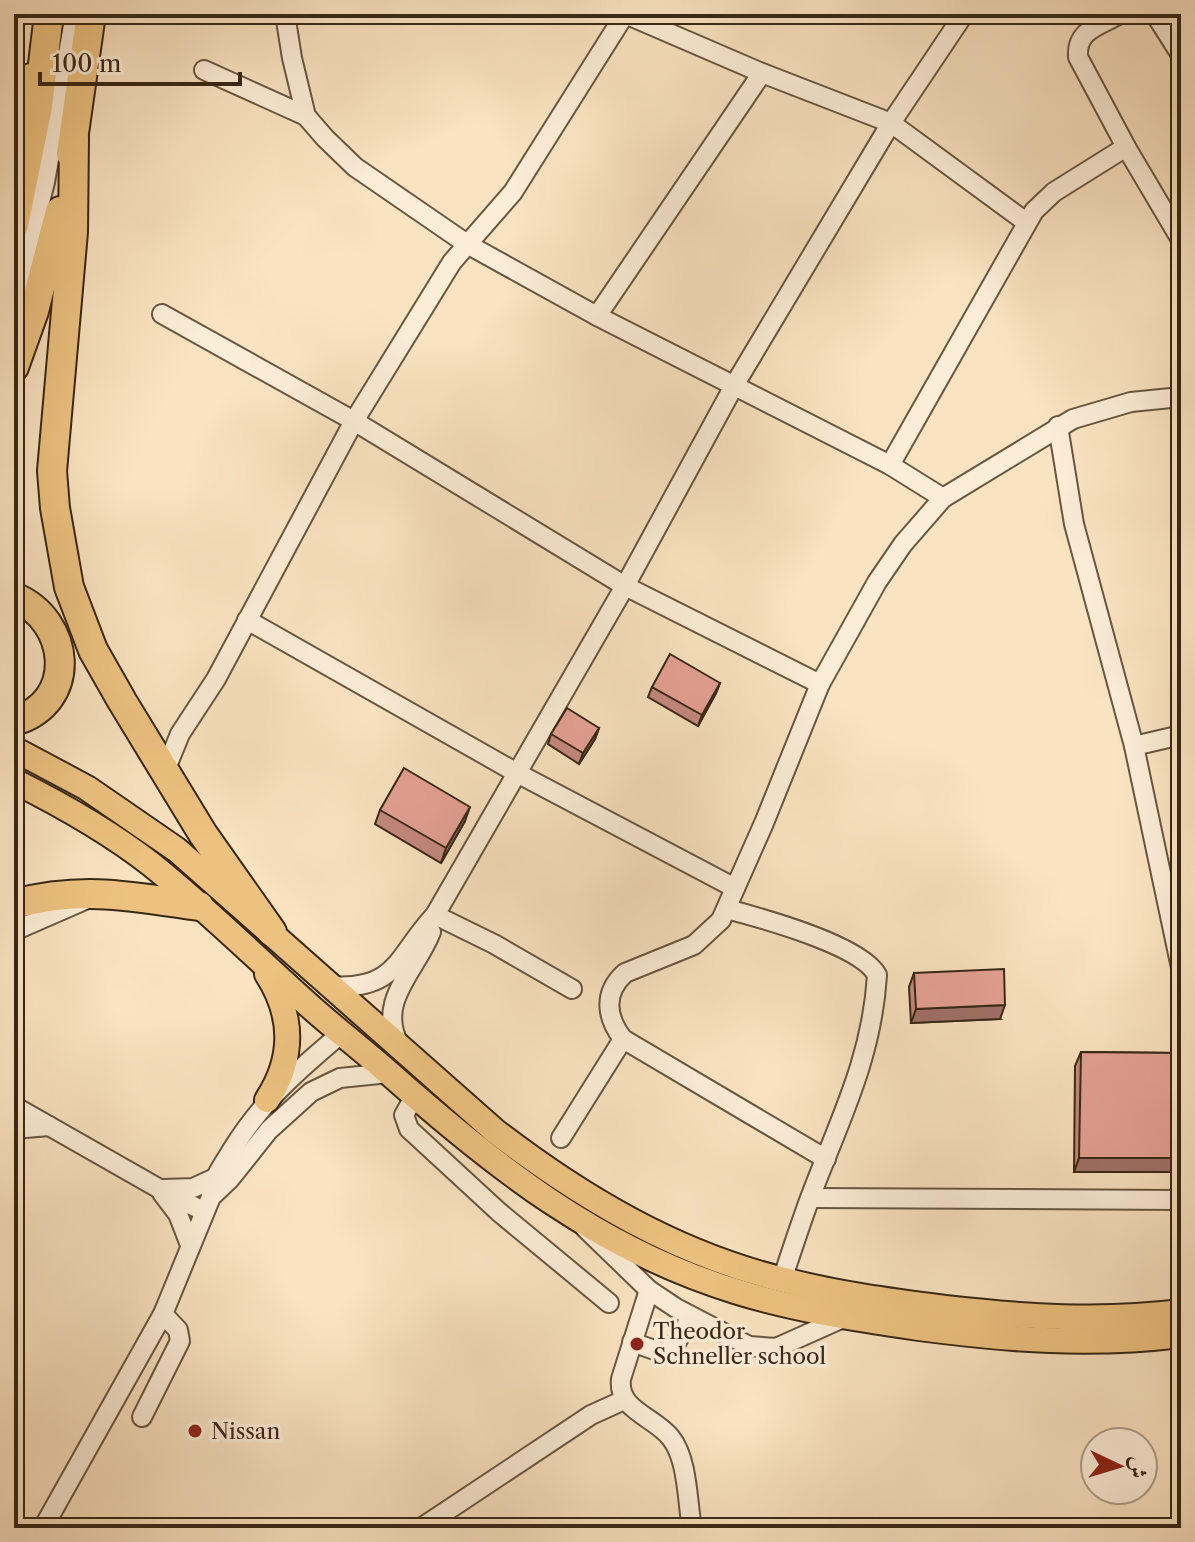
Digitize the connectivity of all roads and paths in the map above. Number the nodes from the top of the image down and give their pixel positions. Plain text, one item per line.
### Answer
1 (75, 14) edge
2 (91, 14) edge
3 (285, 14) edge
4 (625, 14) edge
5 (950, 14) edge
6 (964, 14) edge
7 (1120, 14) edge
8 (1155, 14) edge
9 (55, 19) edge
10 (1181, 55) edge
11 (204, 70) dead end
12 (926, 70) junction
13 (762, 73) junction
14 (306, 116) junction
15 (14, 120) edge
16 (891, 123) junction
17 (74, 138) junction
18 (1126, 147) junction
19 (1026, 222) junction
20 (14, 225) edge
21 (1181, 240) edge
22 (467, 244) junction
23 (14, 281) edge
24 (14, 306) edge
25 (162, 314) dead end
26 (597, 316) junction
27 (14, 367) edge
28 (735, 384) junction
29 (1181, 397) edge
30 (354, 421) junction
31 (1058, 426) junction
32 (890, 465) junction
33 (943, 498) junction
34 (625, 586) junction
35 (14, 597) edge
36 (247, 620) junction
37 (820, 684) junction
38 (14, 721) edge
39 (180, 734) junction
40 (1181, 735) edge
41 (144, 737) junction
42 (1134, 746) junction
43 (14, 749) edge
44 (165, 771) junction
45 (517, 773) junction
46 (14, 781) edge
47 (735, 888) junction
48 (102, 892) junction
49 (14, 904) edge
50 (199, 906) junction
51 (727, 909) junction
52 (434, 916) junction
53 (14, 931) edge
54 (272, 932) junction
55 (255, 955) junction
56 (1181, 968) edge
57 (330, 986) junction
58 (572, 989) dead end
59 (361, 1014) junction
60 (342, 1033) junction
61 (623, 1039) junction
62 (402, 1049) junction
63 (389, 1073) junction
64 (414, 1097) junction
65 (267, 1100) junction
66 (14, 1106) edge
67 (52, 1126) junction
68 (14, 1129) edge
69 (561, 1138) dead end
70 (826, 1159) junction
71 (215, 1178) junction
72 (158, 1188) junction
73 (811, 1198) junction
74 (1181, 1200) edge
75 (207, 1204) junction
76 (578, 1220) junction
77 (190, 1245) junction
78 (782, 1280) junction
79 (649, 1290) junction
80 (609, 1303) dead end
81 (1181, 1312) edge
82 (163, 1314) junction
83 (691, 1317) junction
84 (843, 1318) junction
85 (1045, 1330) junction
86 (1181, 1335) edge
87 (632, 1342) junction
88 (624, 1400) junction
89 (142, 1417) dead end
90 (43, 1528) edge
91 (421, 1528) edge
92 (692, 1528) edge

1 - 24 street
2 - 17 highway
3 - 14 street
4 - 13 street
4 - 22 street
5 - 12 street
6 - 12 street
7 - 18 street
8 - 10 street
9 - 15 highway
9 - 20 highway
9 - 23 street
11 - 14 street
12 - 16 street
13 - 16 street
13 - 26 street
14 - 22 street
16 - 19 street
16 - 28 street
17 - 27 highway
17 - 41 highway
18 - 19 street
18 - 21 street
19 - 32 street
22 - 26 street
22 - 30 street
25 - 30 street
26 - 28 street
28 - 32 street
28 - 34 street
29 - 31 street
30 - 34 street
30 - 36 street
31 - 33 street
31 - 42 street
32 - 33 street
33 - 37 street
34 - 37 street
34 - 45 street
35 - 38 highway
36 - 39 street
36 - 45 street
37 - 47 street
39 - 41 street
39 - 44 street
40 - 42 street
41 - 44 highway
42 - 56 street
43 - 54 main road
44 - 54 highway
45 - 47 street
45 - 52 street
46 - 50 main road
47 - 51 street
48 - 49 highway
48 - 50 highway
48 - 53 street
50 - 55 main road
51 - 61 street
51 - 70 street
52 - 57 street
52 - 58 street
52 - 62 street
54 - 57 main road
55 - 60 main road
55 - 65 main road
57 - 59 main road
59 - 60 main road
59 - 62 main road
60 - 63 main road
60 - 65 street
61 - 69 street
61 - 70 street
62 - 78 main road
63 - 64 main road
63 - 75 street
64 - 76 main road
64 - 80 street
65 - 71 street
66 - 67 street
67 - 68 street
67 - 72 street
70 - 73 street
71 - 72 street
71 - 75 street
72 - 75 street
72 - 77 street
73 - 74 street
73 - 78 street
75 - 77 street
76 - 79 street
76 - 84 main road
77 - 82 street
78 - 85 main road
79 - 83 street
79 - 87 street
81 - 85 main road
82 - 89 street
82 - 90 street
83 - 84 street
83 - 87 street
84 - 85 main road
85 - 86 main road
87 - 88 street
88 - 91 street
88 - 92 street

